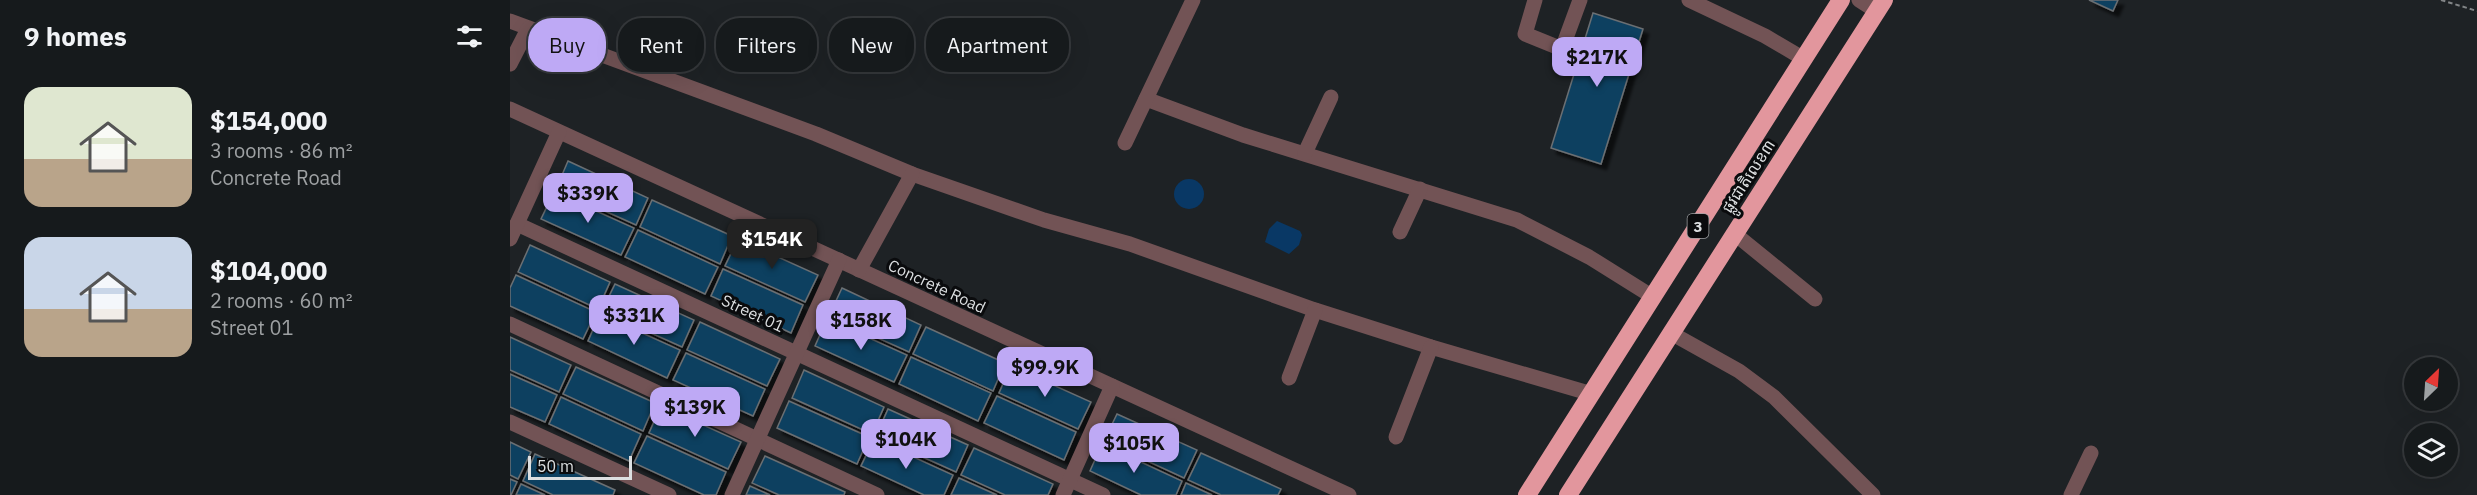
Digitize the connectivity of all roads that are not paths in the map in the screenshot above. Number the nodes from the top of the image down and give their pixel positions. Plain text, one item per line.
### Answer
1 (1193, 0) edge
2 (1535, 0) edge
3 (1580, 0) edge
4 (1689, 0) edge
5 (1841, 0) edge
6 (1859, 0) edge
7 (1880, 6) edge
8 (510, 21) edge
9 (528, 29) joint
10 (606, 57) edge
11 (1804, 59) junction
12 (510, 64) edge
13 (1331, 98) dead end
14 (1146, 99) junction
15 (510, 109) edge
16 (559, 132) junction
17 (1125, 143) dead end
18 (1305, 153) junction
19 (912, 174) junction
20 (1420, 189) junction
21 (517, 224) junction
22 (1400, 232) dead end
23 (1735, 234) junction
24 (510, 239) edge
25 (839, 260) junction
26 (859, 270) junction
27 (1653, 297) junction
28 (1815, 299) dead end
29 (1315, 310) junction
30 (510, 324) edge
31 (1671, 333) junction
32 (1431, 347) junction
33 (796, 353) junction
34 (1289, 378) dead end
35 (1112, 386) junction
36 (1592, 394) junction
37 (510, 422) edge
38 (1396, 436) dead end
39 (757, 439) junction
40 (2091, 453) dead end
41 (1070, 479) junction
42 (669, 495) edge
43 (732, 495) edge
44 (877, 495) edge
45 (1063, 495) edge
46 (1103, 495) edge
47 (1349, 495) edge
48 (1527, 495) edge
49 (1568, 495) edge
50 (1873, 495) edge
51 (2071, 495) edge

1 - 14 street
2 - 3 street
4 - 11 street
5 - 11 highway, ផ្លូវជាតិលេខ៣ / 3
6 - 7 street
7 - 23 highway, ផ្លូវជាតិលេខ៣ / 3
8 - 9 street
9 - 12 street
10 - 19 street
11 - 27 highway, ផ្លូវជាតិលេខ៣ / 3
13 - 18 street
14 - 17 street
14 - 18 street
15 - 16 street, Concrete Road
16 - 21 street
16 - 25 street, Concrete Road
18 - 20 street
19 - 26 street
19 - 29 street
20 - 22 street
20 - 27 street
21 - 24 street
21 - 33 street, Street 01
23 - 28 street
23 - 31 highway, ផ្លូវជាតិលេខ៣ / 3
25 - 26 street, Concrete Road
25 - 33 street
26 - 35 street, Concrete Road
27 - 36 highway, ផ្លូវជាតិលេខ៣ / 3
29 - 32 street
29 - 34 street
30 - 39 street
31 - 49 highway, ផ្លូវជាតិលេខ៣ / 3
31 - 50 street
32 - 36 street
32 - 38 street
33 - 39 street
33 - 41 street, Street 01
35 - 41 street
35 - 47 street, Concrete Road
36 - 48 highway, ផ្លូវជាតិលេខ៣ / 3
37 - 42 street
39 - 43 street
39 - 44 street
40 - 51 street
41 - 45 street
41 - 46 street, Street 01

